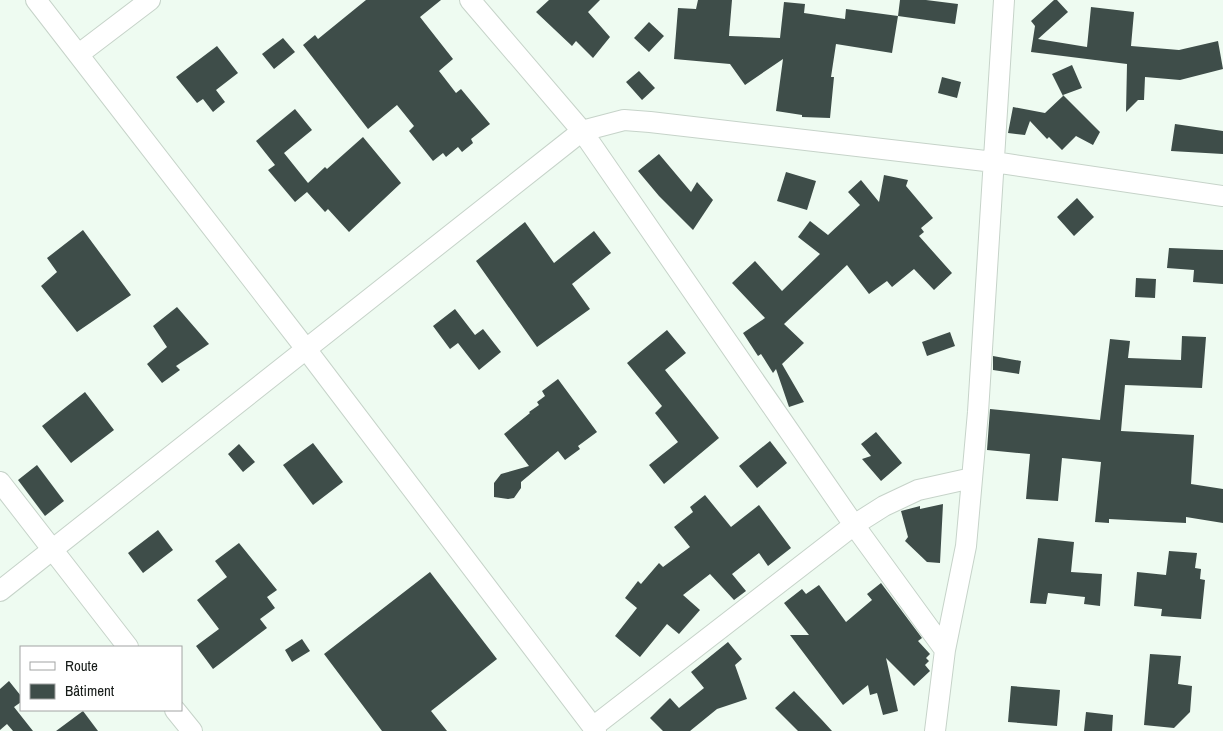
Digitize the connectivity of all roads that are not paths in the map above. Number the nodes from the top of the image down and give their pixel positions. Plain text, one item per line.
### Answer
1 (36, 0) edge
2 (150, 0) edge
3 (470, 0) edge
4 (1004, 0) edge
5 (79, 54) junction
6 (582, 131) junction
7 (994, 162) junction
8 (1223, 196) edge
9 (306, 349) junction
10 (972, 478) junction
11 (0, 482) edge
12 (854, 525) junction
13 (54, 550) junction
14 (0, 591) edge
15 (127, 646) edge
16 (945, 650) junction
17 (176, 711) edge
18 (595, 729) edge
19 (192, 731) edge
20 (935, 731) edge

1 - 5 street
2 - 5 street
3 - 6 street
4 - 7 street
5 - 9 street
6 - 7 street
6 - 9 street
6 - 12 street
7 - 8 street
7 - 10 street
9 - 13 street
9 - 18 street
10 - 12 street
10 - 16 street
11 - 13 street
12 - 16 street
12 - 18 street
13 - 14 street
13 - 15 street
16 - 20 street
17 - 19 street

